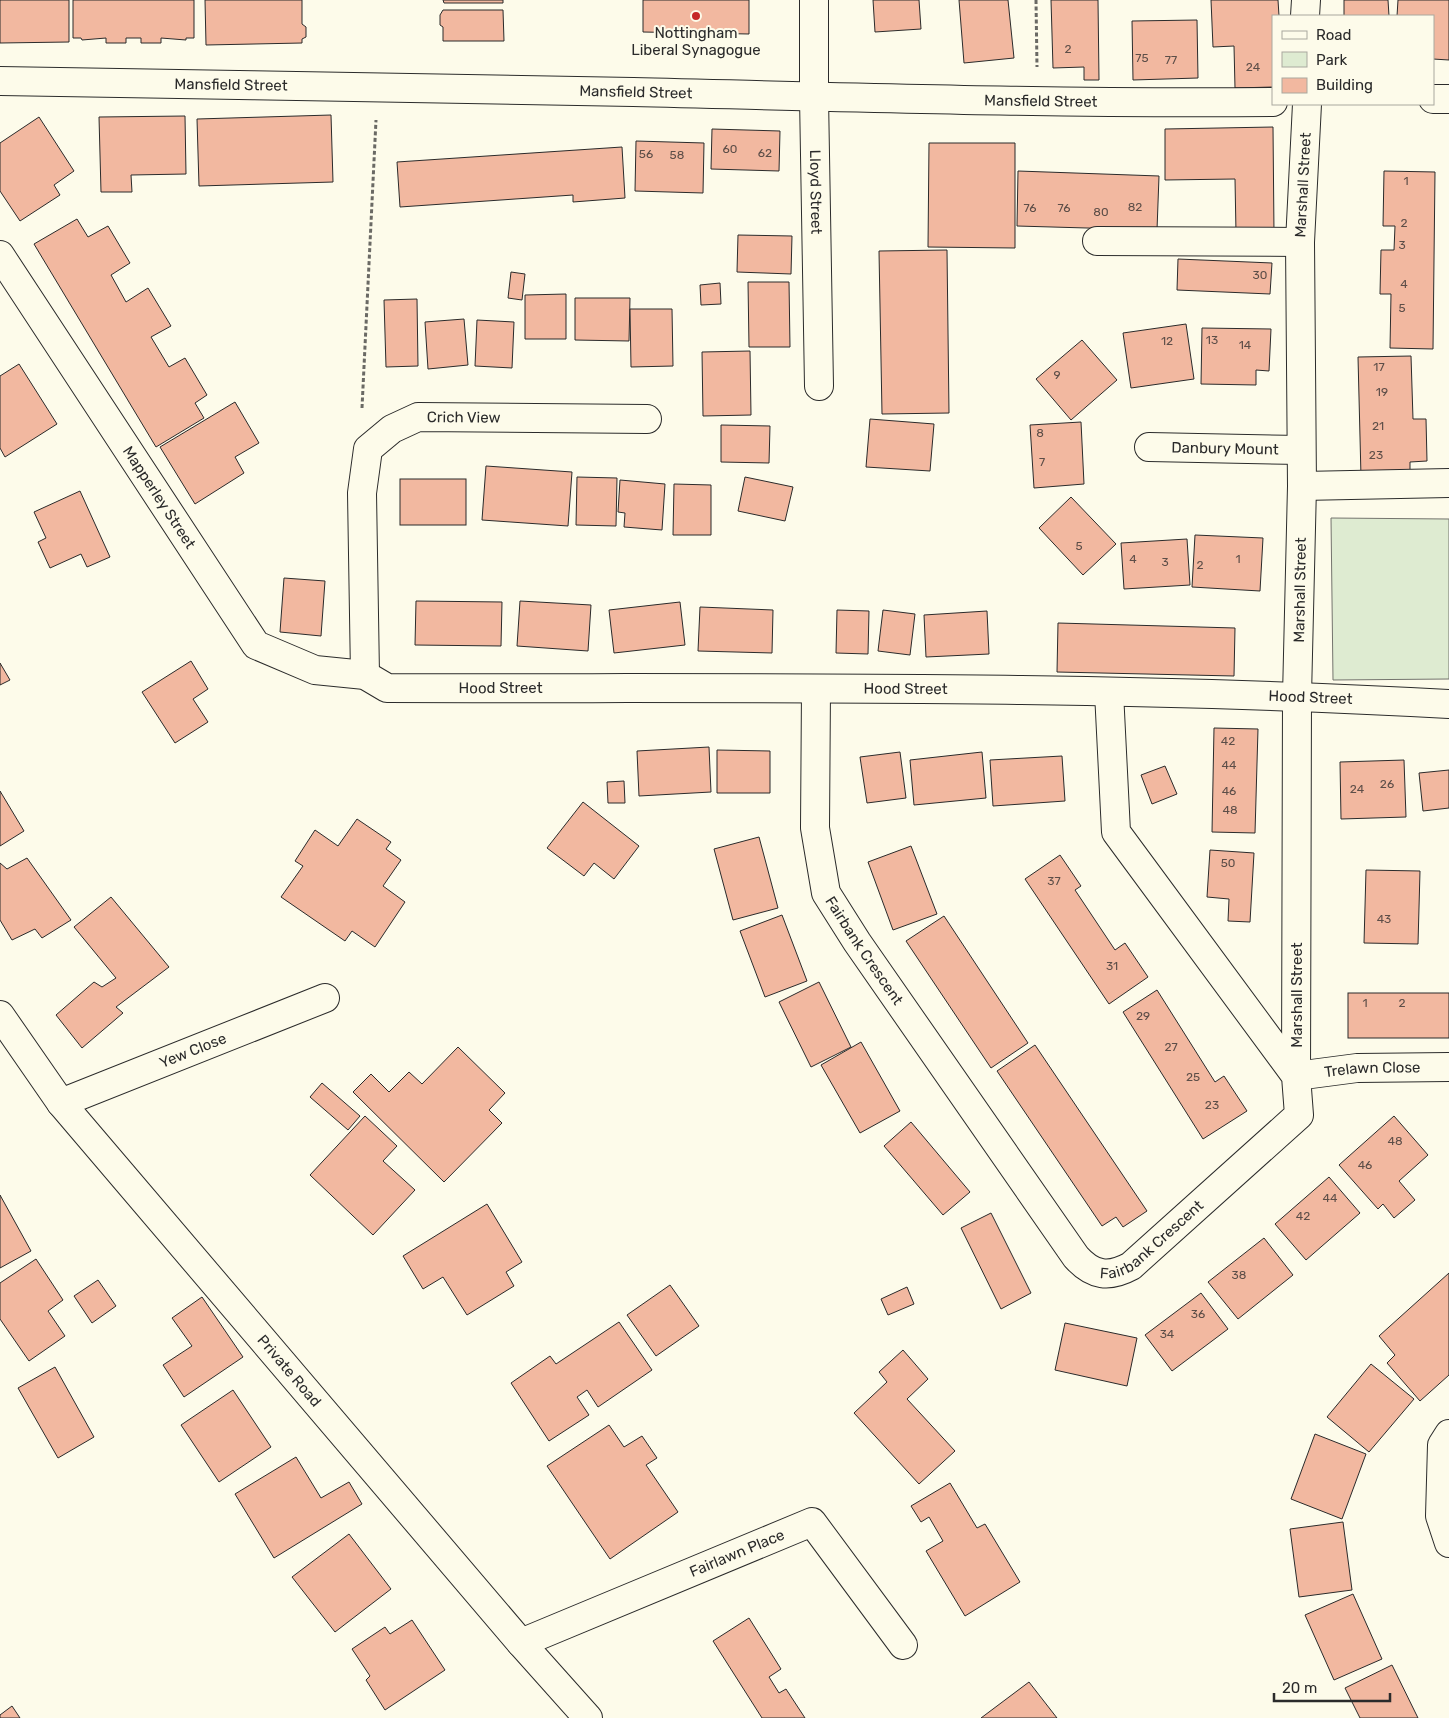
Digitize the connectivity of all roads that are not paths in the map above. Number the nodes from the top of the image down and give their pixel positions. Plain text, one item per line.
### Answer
1 (814, 0) edge
2 (1306, 0) edge
3 (1305, 15) edge
4 (0, 81) edge
5 (814, 97) junction
6 (1434, 99) edge
7 (1449, 99) edge
8 (1272, 102) edge
9 (1307, 105) edge
10 (1097, 241) dead end
11 (1300, 242) junction
12 (0, 255) edge
13 (819, 386) dead end
14 (647, 419) dead end
15 (1148, 447) dead end
16 (1301, 450) junction
17 (1449, 483) edge
18 (1302, 486) junction
19 (365, 675) junction
20 (816, 690) junction
21 (1109, 692) junction
22 (1298, 696) junction
23 (1449, 704) edge
24 (325, 998) dead end
25 (0, 1015) edge
26 (1449, 1067) edge
27 (1296, 1076) junction
28 (61, 1103) junction
29 (1449, 1434) edge
30 (1449, 1543) edge
31 (522, 1643) junction
32 (903, 1644) dead end
33 (588, 1718) edge

1 - 5 street, Lloyd Street
2 - 3 street
4 - 5 street, Mansfield Street
5 - 8 street, Mansfield Street
5 - 13 street, Lloyd Street
6 - 7 street
9 - 11 street, Marshall Street
10 - 11 street
11 - 16 street, Marshall Street
12 - 19 street, Mapperley Street
14 - 19 street, Crich View
15 - 16 street, Danbury Mount
16 - 18 street, Marshall Street
17 - 18 street
18 - 22 street, Marshall Street
19 - 20 street, Hood Street
20 - 21 street, Hood Street
20 - 27 street, Fairbank Crescent
21 - 22 street, Hood Street
21 - 27 street
22 - 23 street, Hood Street
22 - 27 street, Marshall Street
24 - 28 street, Yew Close
25 - 28 street, Private Road
26 - 27 street, Trelawn Close
28 - 31 street, Private Road
29 - 30 street
31 - 32 street, Fairlawn Place
31 - 33 street, Private Road

